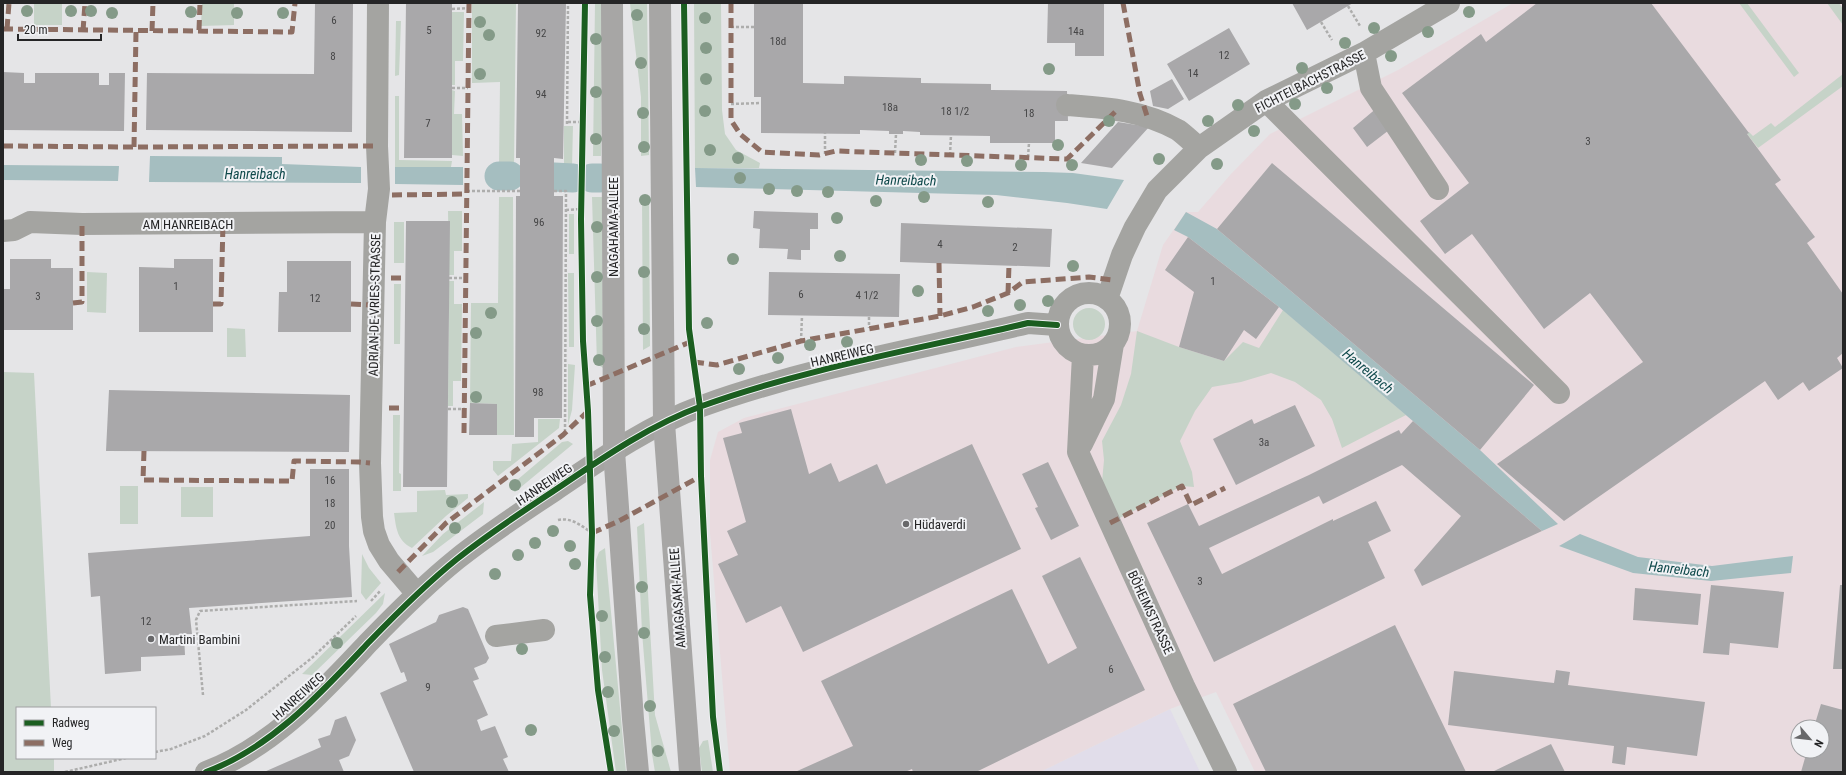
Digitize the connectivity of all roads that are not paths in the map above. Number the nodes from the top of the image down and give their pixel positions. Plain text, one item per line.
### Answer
1 (378, 3) edge
2 (612, 3) edge
3 (660, 3) edge
4 (1449, 3) edge
5 (1364, 53) junction
6 (1266, 100) junction
7 (1067, 105) dead end
8 (1199, 148) junction
9 (1438, 189) dead end
10 (375, 222) junction
11 (3, 231) edge
12 (1107, 299) junction
13 (1057, 325) junction
14 (1113, 344) junction
15 (1083, 355) junction
16 (1559, 393) dead end
17 (664, 423) junction
18 (614, 451) junction
19 (1078, 452) junction
20 (417, 594) junction
21 (544, 630) dead end
22 (496, 636) dead end
23 (206, 772) edge
24 (638, 772) edge
25 (690, 772) edge
26 (1226, 772) edge

1 - 10 street, ADRIAN-DE-VRIES-STRASSE
2 - 18 main road, NAGAHAMA-ALLEE
3 - 17 main road
4 - 5 street, FICHTELBACHSTRASSE
5 - 6 street, FICHTELBACHSTRASSE
5 - 9 street
6 - 8 street, FICHTELBACHSTRASSE
6 - 16 street
7 - 8 street
8 - 12 street, FICHTELBACHSTRASSE
10 - 11 street, AM HANREIBACH
10 - 20 street, ADRIAN-DE-VRIES-STRASSE
12 - 13 street
12 - 14 street
13 - 15 street
13 - 17 street, HANREIWEG
14 - 15 street
14 - 19 street
15 - 19 street, BÖHEIMSTRASSE
17 - 18 street, HANREIWEG
17 - 25 main road, AMAGASAKI-ALLEE
18 - 20 street, HANREIWEG
18 - 24 main road
19 - 26 street, BÖHEIMSTRASSE
20 - 23 street, HANREIWEG
21 - 22 street

